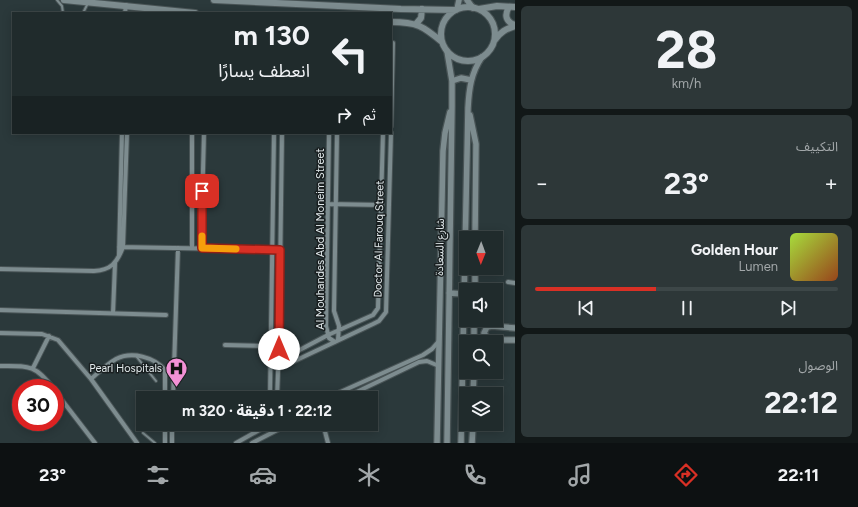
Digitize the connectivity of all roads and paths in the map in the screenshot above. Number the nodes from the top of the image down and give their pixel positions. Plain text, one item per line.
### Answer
1 (57, 0) edge
2 (64, 0) edge
3 (214, 0) edge
4 (459, 0) edge
5 (467, 0) edge
6 (90, 2) junction
7 (259, 2) edge
8 (129, 6) junction
9 (512, 7) edge
10 (476, 8) junction
11 (422, 9) junction
12 (456, 10) junction
13 (63, 12) edge
14 (85, 12) edge
15 (126, 12) edge
16 (131, 12) edge
17 (184, 12) edge
18 (392, 22) edge
19 (416, 24) junction
20 (515, 26) edge
21 (442, 42) junction
22 (495, 42) junction
23 (392, 43) edge
24 (447, 51) junction
25 (392, 54) edge
26 (482, 58) junction
27 (471, 80) junction
28 (452, 81) junction
29 (452, 106) junction
30 (468, 108) junction
31 (122, 134) edge
32 (127, 134) edge
33 (192, 134) edge
34 (204, 134) edge
35 (274, 134) edge
36 (282, 134) edge
37 (329, 134) edge
38 (337, 134) edge
39 (383, 134) edge
40 (391, 134) edge
41 (328, 204) junction
42 (336, 204) junction
43 (382, 205) junction
44 (466, 206) junction
45 (476, 222) junction
46 (475, 231) edge
47 (450, 237) junction
48 (121, 247) junction
49 (178, 248) junction
50 (192, 248) junction
51 (202, 248) junction
52 (272, 250) junction
53 (280, 250) junction
54 (441, 253) junction
55 (115, 263) junction
56 (0, 269) edge
57 (508, 282) dead end
58 (464, 283) edge
59 (515, 283) edge
60 (449, 293) junction
61 (459, 294) edge
62 (379, 304) junction
63 (387, 306) junction
64 (0, 310) edge
65 (113, 314) junction
66 (166, 315) dead end
67 (464, 327) edge
68 (503, 327) edge
69 (515, 328) edge
70 (339, 331) junction
71 (0, 333) edge
72 (49, 336) junction
73 (328, 336) junction
74 (439, 340) junction
75 (503, 340) edge
76 (515, 340) edge
77 (337, 341) junction
78 (225, 345) dead end
79 (271, 346) junction
80 (135, 355) junction
81 (280, 356) junction
82 (271, 357) junction
83 (0, 366) edge
84 (271, 366) junction
85 (279, 366) junction
86 (439, 366) junction
87 (33, 368) junction
88 (46, 379) edge
89 (91, 379) junction
90 (156, 381) dead end
91 (464, 387) edge
92 (165, 391) edge
93 (172, 391) edge
94 (270, 391) edge
95 (277, 391) edge
96 (343, 391) edge
97 (359, 391) edge
98 (64, 403) edge
99 (447, 415) junction
100 (438, 425) junction
101 (165, 431) edge
102 (172, 431) edge
103 (257, 431) edge
104 (274, 431) edge
105 (325, 431) edge
106 (463, 431) edge
107 (471, 431) edge
108 (143, 433) dead end
109 (95, 443) edge
110 (137, 443) edge
111 (155, 443) edge
112 (165, 443) edge
113 (172, 443) edge
114 (236, 443) edge
115 (252, 443) edge
116 (328, 443) edge
117 (437, 443) edge
118 (447, 443) edge
119 (461, 443) edge
120 (472, 443) edge

1 - 13 lane
2 - 6 main road
3 - 7 main road
4 - 12 street
5 - 10 street
6 - 8 main road
6 - 14 lane
7 - 11 main road
8 - 15 street
8 - 16 street
8 - 17 main road
9 - 10 main road
9 - 20 main road
10 - 12 main road
10 - 22 main road
11 - 12 main road
11 - 19 main road
12 - 21 main road
18 - 19 main road
19 - 21 main road
20 - 22 main road
21 - 24 main road
22 - 26 main road
23 - 25 street
24 - 26 main road
24 - 28 street, شارع السعادة
26 - 27 street
27 - 28 street
27 - 30 street
28 - 29 street, شارع السعادة
29 - 47 street, شارع السعادة
29 - 54 street
30 - 44 street
30 - 45 street
31 - 48 street
32 - 48 street
33 - 50 street
34 - 51 street
35 - 52 street
36 - 53 street
37 - 41 street, Al Mouhandes Abd Al Moneim Street
38 - 42 street, Al Mouhandes Abd Al Moneim Street
39 - 43 street, Doctor Al Farouq Street
40 - 63 street, Doctor Al Farouq Street
41 - 42 street
41 - 73 street, Al Mouhandes Abd Al Moneim Street
42 - 43 street
42 - 70 street, Al Mouhandes Abd Al Moneim Street
43 - 62 street, Doctor Al Farouq Street
44 - 45 street
44 - 58 street
45 - 46 street
47 - 54 street
47 - 60 street, شارع السعادة
48 - 49 street
48 - 55 street
49 - 50 street
49 - 93 street
50 - 51 street
51 - 52 street
52 - 53 street
52 - 79 street
53 - 81 street
54 - 74 street
55 - 56 street
55 - 65 street
57 - 59 street
60 - 61 street
60 - 99 street, شارع السعادة
62 - 63 street
62 - 70 street, Doctor Al Farouq Street
63 - 77 street, Doctor Al Farouq Street
64 - 65 street
65 - 66 street
67 - 91 street
68 - 69 street
70 - 73 street, Doctor Al Farouq Street
70 - 77 street, Al Mouhandes Abd Al Moneim Street
71 - 72 street
72 - 87 street
72 - 89 street
73 - 77 street, Al Mouhandes Abd Al Moneim Street
73 - 81 street, Doctor Al Farouq Street
74 - 86 street
74 - 96 street
75 - 76 street
77 - 85 street, Doctor Al Farouq Street
78 - 79 street
79 - 82 street
80 - 89 street
80 - 90 lane
80 - 92 street
81 - 82 street, Doctor Al Farouq Street
81 - 85 street
82 - 84 street
83 - 87 street
84 - 85 street, Doctor Al Farouq Street
84 - 94 street
85 - 95 street
86 - 97 street
86 - 100 street
87 - 88 street
89 - 110 street
98 - 109 street
99 - 100 street
99 - 118 street, شارع السعادة
100 - 117 street
101 - 112 street
102 - 113 street
103 - 114 street
104 - 115 street
105 - 116 street
106 - 119 street
107 - 120 street
108 - 111 lane

